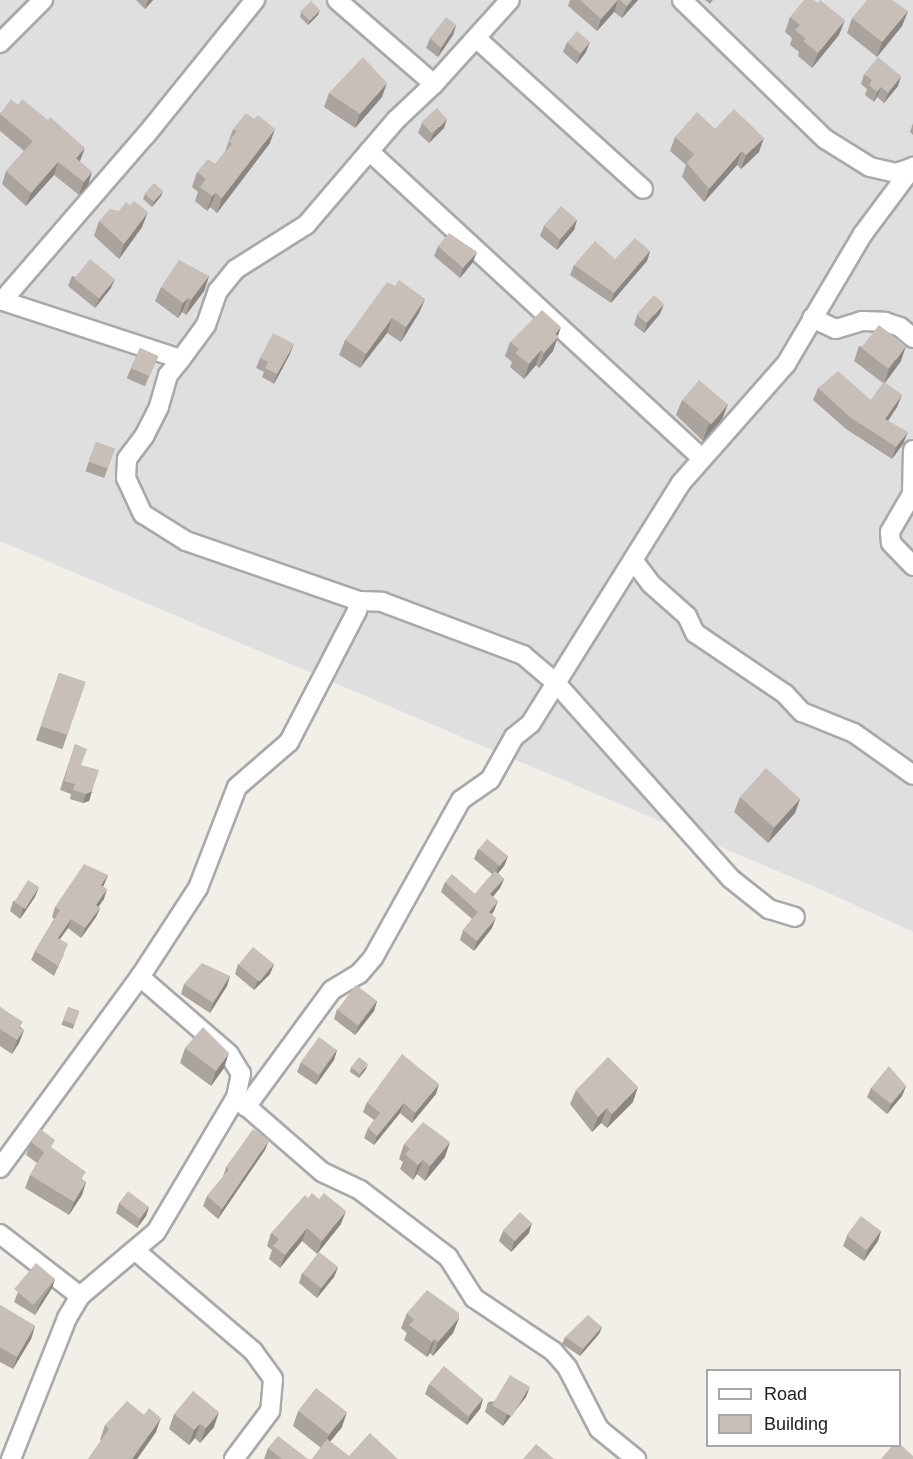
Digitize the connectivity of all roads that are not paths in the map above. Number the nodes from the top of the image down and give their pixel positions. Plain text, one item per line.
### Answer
1 (43, 0) edge
2 (255, 0) edge
3 (337, 0) edge
4 (510, 0) edge
5 (682, 0) edge
6 (476, 38) junction
7 (0, 43) edge
8 (434, 84) junction
9 (369, 151) junction
10 (913, 167) edge
11 (643, 189) dead end
12 (1, 301) edge
13 (812, 318) junction
14 (913, 338) edge
15 (181, 359) junction
16 (913, 450) edge
17 (701, 458) junction
18 (633, 560) junction
19 (913, 566) edge
20 (359, 601) junction
21 (555, 682) junction
22 (913, 775) edge
23 (795, 916) dead end
24 (140, 977) junction
25 (241, 1102) junction
26 (0, 1168) edge
27 (0, 1234) edge
28 (137, 1252) junction
29 (80, 1296) junction
30 (11, 1459) edge
31 (234, 1459) edge
32 (636, 1459) edge

1 - 7 street
2 - 12 street
3 - 8 street
4 - 6 street
5 - 10 street
6 - 8 street
6 - 11 street
8 - 9 street
9 - 15 street
9 - 17 street
10 - 13 street
12 - 15 street
13 - 14 street
13 - 17 street
15 - 20 street
16 - 19 street
17 - 18 street
18 - 21 street
18 - 22 street
20 - 21 street
20 - 24 street
21 - 23 street
21 - 25 street
24 - 25 street
24 - 26 street
25 - 28 street
25 - 32 street
27 - 29 street
28 - 29 street
28 - 31 street
29 - 30 street

